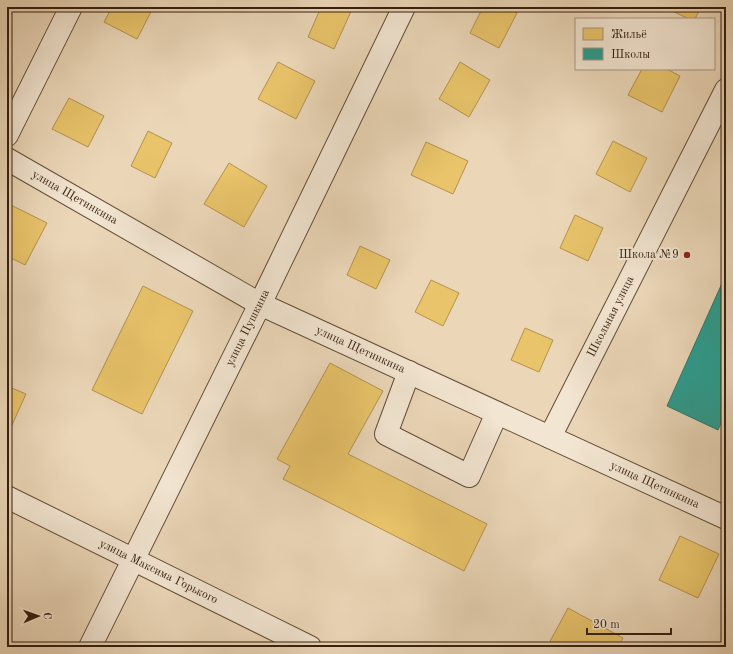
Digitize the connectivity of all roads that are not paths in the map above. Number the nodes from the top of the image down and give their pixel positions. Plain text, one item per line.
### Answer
1 (71, 7) edge
2 (404, 7) edge
3 (726, 90) edge
4 (7, 135) edge
5 (7, 159) edge
6 (260, 304) junction
7 (409, 372) junction
8 (497, 412) junction
9 (550, 437) junction
10 (7, 497) edge
11 (726, 518) edge
12 (132, 560) junction
13 (90, 647) edge
14 (310, 647) edge

1 - 4 street
2 - 6 street, улица Пушкина
3 - 9 street, Школьная улица
5 - 6 street, улица Щетинкина
6 - 7 street, улица Щетинкина
6 - 12 street, улица Пушкина
7 - 8 street, улица Щетинкина
7 - 8 street
8 - 9 street, улица Щетинкина
9 - 11 street, улица Щетинкина
10 - 12 street, улица Максима Горького
12 - 13 street, улица Пушкина
12 - 14 street, улица Максима Горького

